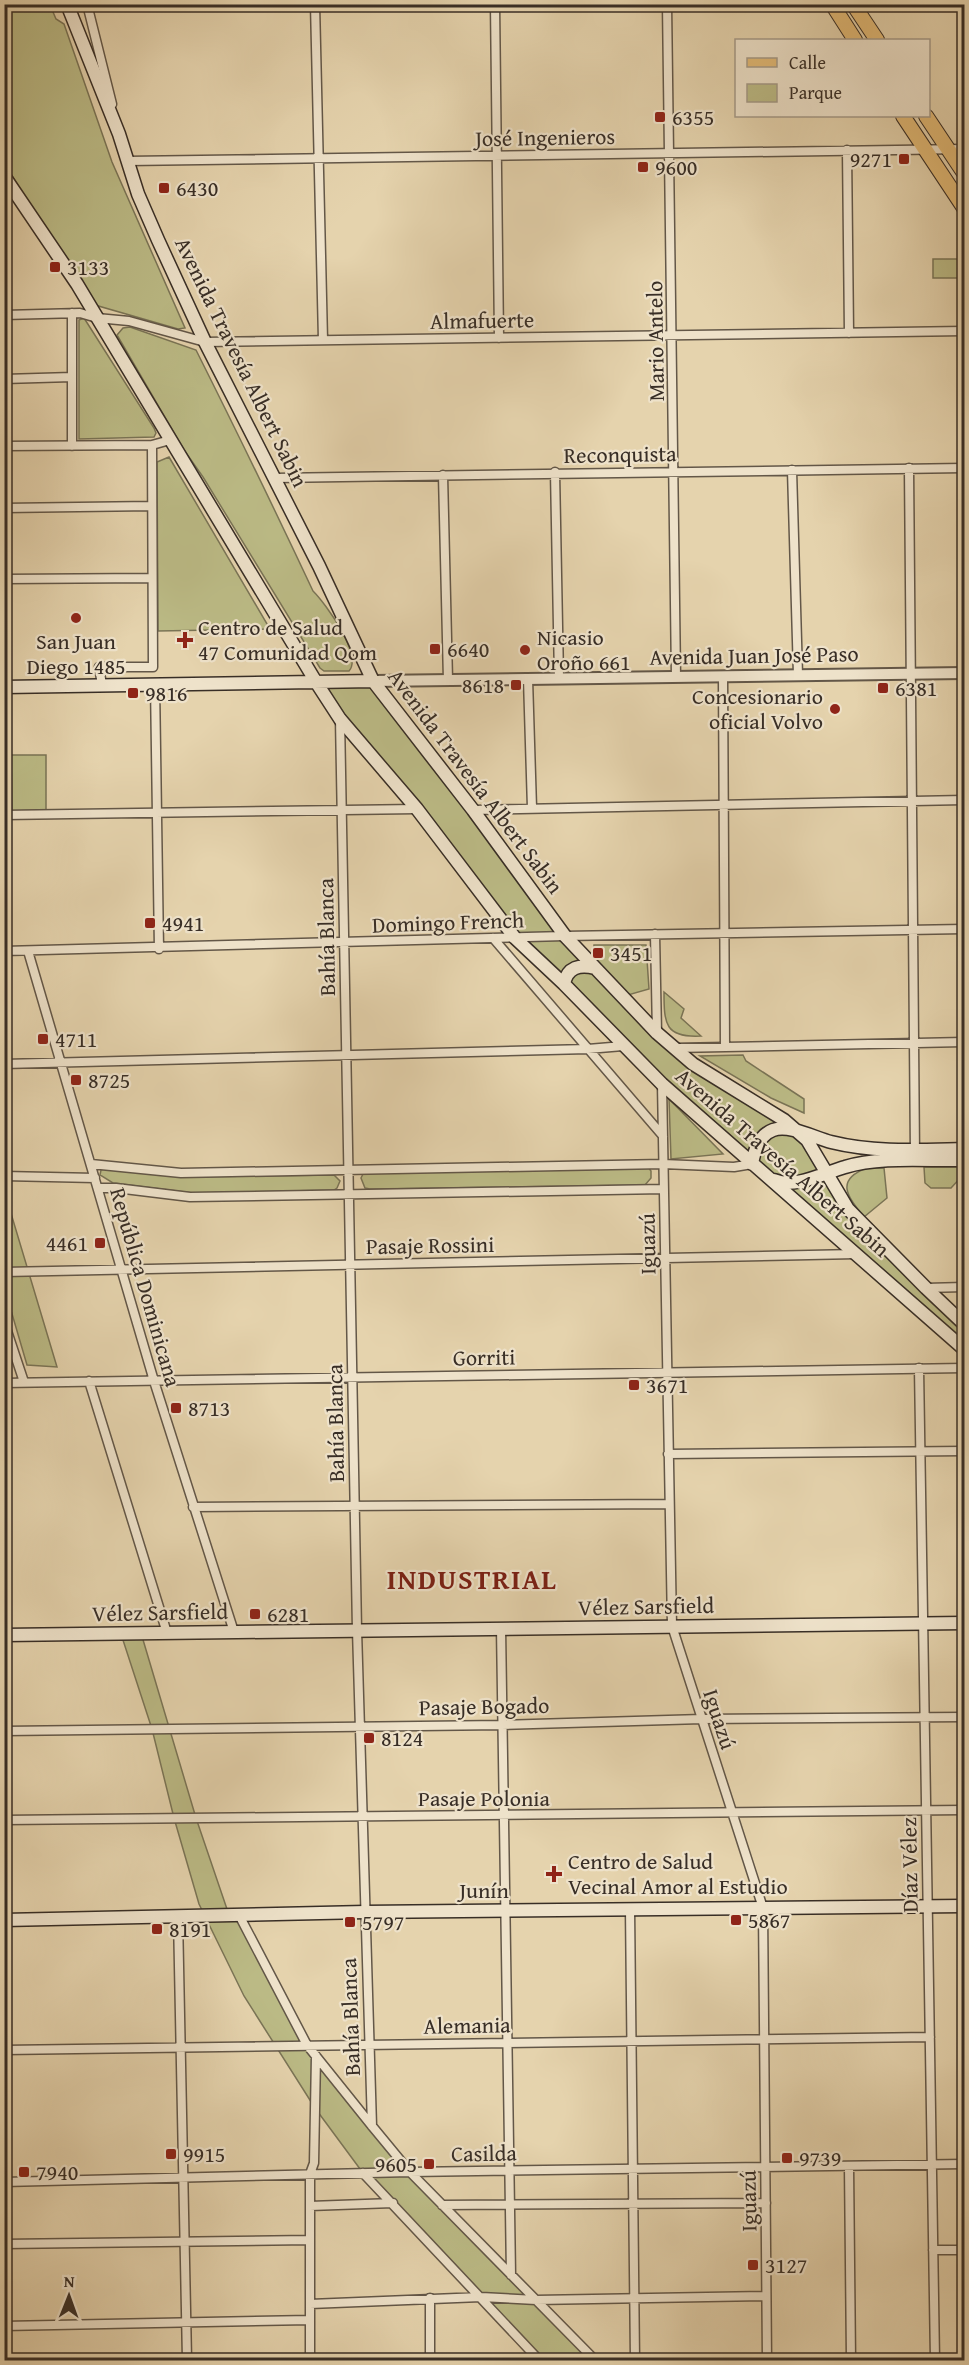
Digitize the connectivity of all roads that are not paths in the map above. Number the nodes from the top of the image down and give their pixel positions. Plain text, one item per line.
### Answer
1 (68, 4) edge
2 (87, 4) edge
3 (315, 4) edge
4 (495, 4) edge
5 (667, 4) edge
6 (832, 4) edge
7 (853, 4) edge
8 (854, 39) edge
9 (876, 39) edge
10 (904, 117) edge
11 (927, 117) edge
12 (119, 134) junction
13 (948, 149) junction
14 (964, 149) edge
15 (846, 150) junction
16 (925, 150) junction
17 (669, 153) junction
18 (498, 156) junction
19 (319, 158) junction
20 (127, 162) junction
21 (964, 173) edge
22 (4, 176) edge
23 (964, 208) edge
24 (72, 313) junction
25 (4, 315) edge
26 (97, 318) junction
27 (964, 331) edge
28 (849, 333) junction
29 (673, 335) junction
30 (500, 338) junction
31 (323, 340) junction
32 (205, 342) junction
33 (72, 377) junction
34 (4, 379) edge
35 (170, 440) junction
36 (152, 445) junction
37 (4, 446) edge
38 (72, 446) junction
39 (909, 468) junction
40 (964, 468) edge
41 (792, 470) junction
42 (674, 471) junction
43 (555, 472) junction
44 (443, 475) junction
45 (275, 478) junction
46 (152, 506) junction
47 (4, 508) edge
48 (152, 578) junction
49 (4, 579) edge
50 (964, 673) edge
51 (910, 674) junction
52 (798, 675) junction
53 (723, 676) junction
54 (676, 677) junction
55 (559, 678) junction
56 (528, 679) junction
57 (448, 680) junction
58 (373, 681) junction
59 (316, 682) junction
60 (155, 684) junction
61 (102, 685) junction
62 (4, 687) edge
63 (340, 719) junction
64 (912, 801) junction
65 (964, 801) edge
66 (724, 804) junction
67 (532, 808) junction
68 (417, 809) junction
69 (342, 810) junction
70 (473, 810) junction
71 (156, 812) junction
72 (4, 815) edge
73 (964, 929) edge
74 (914, 930) junction
75 (725, 933) junction
76 (655, 934) junction
77 (565, 936) junction
78 (493, 938) junction
79 (515, 938) junction
80 (344, 943) junction
81 (159, 948) junction
82 (4, 951) edge
83 (28, 951) junction
84 (595, 968) junction
85 (564, 984) junction
86 (657, 1033) junction
87 (964, 1042) edge
88 (916, 1043) junction
89 (623, 1046) junction
90 (725, 1047) junction
91 (672, 1048) junction
92 (588, 1049) junction
93 (346, 1055) junction
94 (60, 1063) junction
95 (4, 1064) edge
96 (662, 1084) junction
97 (800, 1133) junction
98 (663, 1136) junction
99 (813, 1149) junction
100 (964, 1149) edge
101 (915, 1156) junction
102 (964, 1160) edge
103 (91, 1164) junction
104 (663, 1164) junction
105 (752, 1164) junction
106 (348, 1170) junction
107 (826, 1173) junction
108 (4, 1176) edge
109 (768, 1177) junction
110 (95, 1178) junction
111 (800, 1180) junction
112 (98, 1188) junction
113 (664, 1190) junction
114 (349, 1194) junction
115 (856, 1254) junction
116 (665, 1258) junction
117 (350, 1264) junction
118 (121, 1269) junction
119 (4, 1272) edge
120 (964, 1287) edge
121 (926, 1288) junction
122 (4, 1322) edge
123 (964, 1324) edge
124 (964, 1349) edge
125 (919, 1368) junction
126 (964, 1368) edge
127 (667, 1371) junction
128 (352, 1378) junction
129 (154, 1381) junction
130 (24, 1382) junction
131 (89, 1382) junction
132 (4, 1383) edge
133 (920, 1451) junction
134 (964, 1451) edge
135 (668, 1454) junction
136 (669, 1504) junction
137 (355, 1507) junction
138 (193, 1508) junction
139 (964, 1623) edge
140 (923, 1624) junction
141 (672, 1626) junction
142 (501, 1628) junction
143 (357, 1630) junction
144 (234, 1632) junction
145 (167, 1633) junction
146 (4, 1635) edge
147 (924, 1717) junction
148 (964, 1717) edge
149 (702, 1719) junction
150 (502, 1725) junction
151 (360, 1726) junction
152 (4, 1731) edge
153 (964, 1810) edge
154 (926, 1812) junction
155 (731, 1814) junction
156 (362, 1816) junction
157 (503, 1816) junction
158 (4, 1820) edge
159 (964, 1906) edge
160 (928, 1907) junction
161 (763, 1908) junction
162 (630, 1909) junction
163 (505, 1910) junction
164 (365, 1912) junction
165 (239, 1915) junction
166 (178, 1917) junction
167 (4, 1920) edge
168 (930, 2037) junction
169 (764, 2039) junction
170 (630, 2041) junction
171 (507, 2043) junction
172 (308, 2045) junction
173 (369, 2045) junction
174 (181, 2047) junction
175 (4, 2050) edge
176 (316, 2056) junction
177 (372, 2126) junction
178 (964, 2163) edge
179 (932, 2164) junction
180 (765, 2166) junction
181 (849, 2166) junction
182 (632, 2168) junction
183 (509, 2170) junction
184 (410, 2172) junction
185 (363, 2173) junction
186 (310, 2174) junction
187 (184, 2177) junction
188 (4, 2182) edge
189 (393, 2203) junction
190 (766, 2203) junction
191 (442, 2205) junction
192 (509, 2205) junction
193 (633, 2205) junction
194 (310, 2206) junction
195 (310, 2240) junction
196 (185, 2242) junction
197 (4, 2244) edge
198 (933, 2250) junction
199 (964, 2250) edge
200 (510, 2275) junction
201 (766, 2296) junction
202 (481, 2297) junction
203 (430, 2298) junction
204 (634, 2298) junction
205 (536, 2300) junction
206 (310, 2304) junction
207 (310, 2320) junction
208 (187, 2323) junction
209 (4, 2326) edge
210 (187, 2361) edge
211 (310, 2361) edge
212 (430, 2361) edge
213 (539, 2361) edge
214 (595, 2361) edge
215 (635, 2361) edge
216 (767, 2361) edge
217 (851, 2361) edge
218 (935, 2361) edge

1 - 12 main road, Avenida Travesía Albert Sabin
2 - 12 street
3 - 19 street
4 - 18 street
5 - 17 street, Mario Antelo
6 - 8 main road
7 - 9 main road
10 - 16 main road
11 - 13 main road
12 - 20 main road, Avenida Travesía Albert Sabin
13 - 14 street, José Ingenieros
13 - 16 street, José Ingenieros
13 - 21 main road
15 - 16 street, José Ingenieros
15 - 17 street, José Ingenieros
15 - 28 street
16 - 23 main road
17 - 18 street, José Ingenieros
17 - 29 street, Mario Antelo
18 - 19 street, José Ingenieros
18 - 30 street
19 - 20 street, José Ingenieros
19 - 31 street
20 - 32 main road, Avenida Travesía Albert Sabin
22 - 26 main road, Avenida Travesía Albert Sabin
24 - 25 street, Almafuerte
24 - 26 street, Almafuerte
24 - 33 street
26 - 32 street, Almafuerte
26 - 35 main road, Avenida Travesía Albert Sabin
27 - 28 street, Almafuerte
28 - 29 street, Almafuerte
29 - 30 street, Almafuerte
29 - 42 street, Mario Antelo
30 - 31 street, Almafuerte
31 - 32 street, Almafuerte
32 - 45 main road, Avenida Travesía Albert Sabin
33 - 34 street
33 - 38 street
35 - 36 street
35 - 59 main road, Avenida Travesía Albert Sabin
36 - 38 street
36 - 46 street
37 - 38 street
39 - 40 street, Reconquista
39 - 41 street, Reconquista
39 - 51 street
41 - 42 street, Reconquista
41 - 52 street
42 - 43 street, Reconquista
42 - 54 street, Mario Antelo
43 - 44 street, Reconquista
43 - 55 street
44 - 45 street, Reconquista
44 - 57 street
45 - 58 main road, Avenida Travesía Albert Sabin
46 - 47 street
46 - 48 street
48 - 49 street
48 - 61 street
50 - 51 street, Avenida Juan José Paso
51 - 52 street, Avenida Juan José Paso
51 - 64 street
52 - 53 street, Avenida Juan José Paso
53 - 54 street, Avenida Juan José Paso
53 - 66 street
54 - 55 street, Avenida Juan José Paso
55 - 56 street, Avenida Juan José Paso
56 - 57 street, Avenida Juan José Paso
56 - 67 street
57 - 58 street, Avenida Juan José Paso
58 - 59 main road, Avenida Juan José Paso
58 - 70 main road, Avenida Travesía Albert Sabin
59 - 60 main road, Avenida Juan José Paso
59 - 63 main road, Avenida Travesía Albert Sabin
60 - 61 main road, Avenida Juan José Paso
60 - 71 street
61 - 62 main road, Avenida Juan José Paso
63 - 68 main road, Avenida Travesía Albert Sabin
63 - 69 street, Bahía Blanca
64 - 65 street
64 - 66 street
64 - 74 street
66 - 67 street
66 - 75 street
67 - 70 street
68 - 69 street
68 - 79 main road, Avenida Travesía Albert Sabin
69 - 71 street
69 - 80 street, Bahía Blanca
70 - 77 main road, Avenida Travesía Albert Sabin
71 - 72 street
71 - 81 street
73 - 74 street, Domingo French
74 - 75 street, Domingo French
74 - 88 street
75 - 76 street, Domingo French
75 - 90 street
76 - 77 street, Domingo French
76 - 86 street
77 - 79 street, Domingo French
77 - 84 main road, Avenida Travesía Albert Sabin
78 - 79 street, Domingo French
78 - 80 street, Domingo French
78 - 92 street
79 - 85 main road, Avenida Travesía Albert Sabin
80 - 81 street, Domingo French
80 - 93 street, Bahía Blanca
81 - 83 street, Domingo French
82 - 83 street, Domingo French
83 - 94 street, República Dominicana
84 - 85 main road
84 - 86 main road, Avenida Travesía Albert Sabin
85 - 89 main road, Avenida Travesía Albert Sabin
86 - 91 main road, Avenida Travesía Albert Sabin
87 - 88 street
88 - 90 street
88 - 101 street
89 - 92 street
89 - 96 main road, Avenida Travesía Albert Sabin
90 - 91 street
91 - 97 main road, Avenida Travesía Albert Sabin
92 - 93 street
92 - 98 street
93 - 94 street
93 - 106 street, Bahía Blanca
94 - 95 street
94 - 103 street, República Dominicana
96 - 98 street, Iguazú
96 - 105 main road, Avenida Travesía Albert Sabin
97 - 99 main road, Avenida Travesía Albert Sabin
97 - 101 main road
97 - 105 main road
98 - 104 street, Iguazú
99 - 107 main road, Avenida Travesía Albert Sabin
99 - 111 main road
100 - 101 main road
101 - 102 main road
101 - 107 main road
103 - 106 street
103 - 110 street, República Dominicana
104 - 105 street
104 - 106 street
104 - 113 street, Iguazú
105 - 109 main road, Avenida Travesía Albert Sabin
106 - 114 street, Bahía Blanca
107 - 111 main road
107 - 121 main road, Avenida Travesía Albert Sabin
108 - 110 street
109 - 111 main road
109 - 115 main road, Avenida Travesía Albert Sabin
110 - 112 street, República Dominicana
112 - 114 street
112 - 118 street, República Dominicana
113 - 114 street
113 - 116 street, Iguazú
114 - 117 street, Bahía Blanca
115 - 116 street, Pasaje Rossini
115 - 124 main road, Avenida Travesía Albert Sabin
116 - 117 street, Pasaje Rossini
116 - 127 street, Iguazú
117 - 118 street, Pasaje Rossini
117 - 128 street, Bahía Blanca
118 - 119 street, Pasaje Rossini
118 - 129 street, República Dominicana
120 - 121 street
121 - 123 main road, Avenida Travesía Albert Sabin
122 - 130 street
125 - 126 street, Gorriti
125 - 127 street, Gorriti
125 - 133 street, Díaz Vélez
127 - 128 street, Gorriti
127 - 135 street, Iguazú
128 - 129 street, Gorriti
128 - 137 street, Bahía Blanca
129 - 131 street, Gorriti
129 - 138 street, República Dominicana
130 - 131 street, Gorriti
130 - 132 street, Gorriti
131 - 145 street
133 - 134 street
133 - 135 street
133 - 140 street, Díaz Vélez
135 - 136 street, Iguazú
136 - 137 street
136 - 141 street, Iguazú
137 - 138 street
137 - 143 street, Bahía Blanca
138 - 144 street, República Dominicana
139 - 140 main road, Vélez Sarsfield
140 - 141 main road, Vélez Sarsfield
140 - 147 street, Díaz Vélez
141 - 142 main road, Vélez Sarsfield
141 - 149 street, Iguazú
142 - 143 main road, Vélez Sarsfield
142 - 150 street
143 - 144 main road, Vélez Sarsfield
143 - 151 street, Bahía Blanca
144 - 145 main road, Vélez Sarsfield
145 - 146 main road, Vélez Sarsfield
147 - 148 street, Pasaje Bogado
147 - 149 street, Pasaje Bogado
147 - 154 street, Díaz Vélez
149 - 150 street, Pasaje Bogado
149 - 155 street, Iguazú
150 - 151 street, Pasaje Bogado
150 - 157 street
151 - 152 street, Pasaje Bogado
151 - 156 street, Bahía Blanca
153 - 154 street, Pasaje Polonia
154 - 155 street, Pasaje Polonia
154 - 160 street, Díaz Vélez
155 - 157 street, Pasaje Polonia
155 - 161 street, Iguazú
156 - 157 street, Pasaje Polonia
156 - 158 street, Pasaje Polonia
156 - 164 street, Bahía Blanca
157 - 163 street
159 - 160 main road, Junín
160 - 161 main road, Junín
160 - 168 street, Díaz Vélez
161 - 162 main road, Junín
161 - 169 street, Iguazú
162 - 163 main road, Junín
162 - 170 street
163 - 164 main road, Junín
163 - 171 street
164 - 165 main road, Junín
164 - 173 street, Bahía Blanca
165 - 166 main road, Junín
165 - 172 street
166 - 167 main road, Junín
166 - 174 street
168 - 169 street, Alemania
168 - 179 street, Díaz Vélez
169 - 170 street, Alemania
169 - 180 street, Iguazú
170 - 171 street, Alemania
170 - 182 street
171 - 173 street, Alemania
171 - 183 street
172 - 173 street, Alemania
172 - 174 street, Alemania
172 - 176 street
173 - 177 street, Bahía Blanca
174 - 175 street, Alemania
174 - 187 street
176 - 177 street
176 - 186 street
177 - 184 street
178 - 179 street, Casilda
179 - 181 street, Casilda
179 - 198 street, Díaz Vélez
180 - 181 street, Casilda
180 - 182 street, Casilda
180 - 190 street, Iguazú
181 - 217 street
182 - 183 street, Casilda
182 - 193 street
183 - 184 street, Casilda
183 - 192 street
184 - 185 street, Casilda
184 - 191 street
185 - 186 street, Casilda
185 - 189 street
186 - 187 street, Casilda
186 - 194 street
187 - 188 street, Casilda
187 - 196 street
189 - 194 street
189 - 202 street
190 - 193 street
190 - 201 street, Iguazú
191 - 192 street
191 - 200 street
192 - 193 street
192 - 200 street
193 - 204 street
194 - 195 street
195 - 196 street
195 - 206 street
196 - 197 street
196 - 208 street
198 - 199 street
198 - 218 street, Díaz Vélez
200 - 205 street
201 - 204 street
201 - 216 street, Iguazú
202 - 203 street
202 - 205 street
202 - 213 street
203 - 206 street
203 - 212 street
204 - 205 street
204 - 215 street
205 - 214 street
206 - 207 street
207 - 208 street
207 - 211 street
208 - 209 street
208 - 210 street

